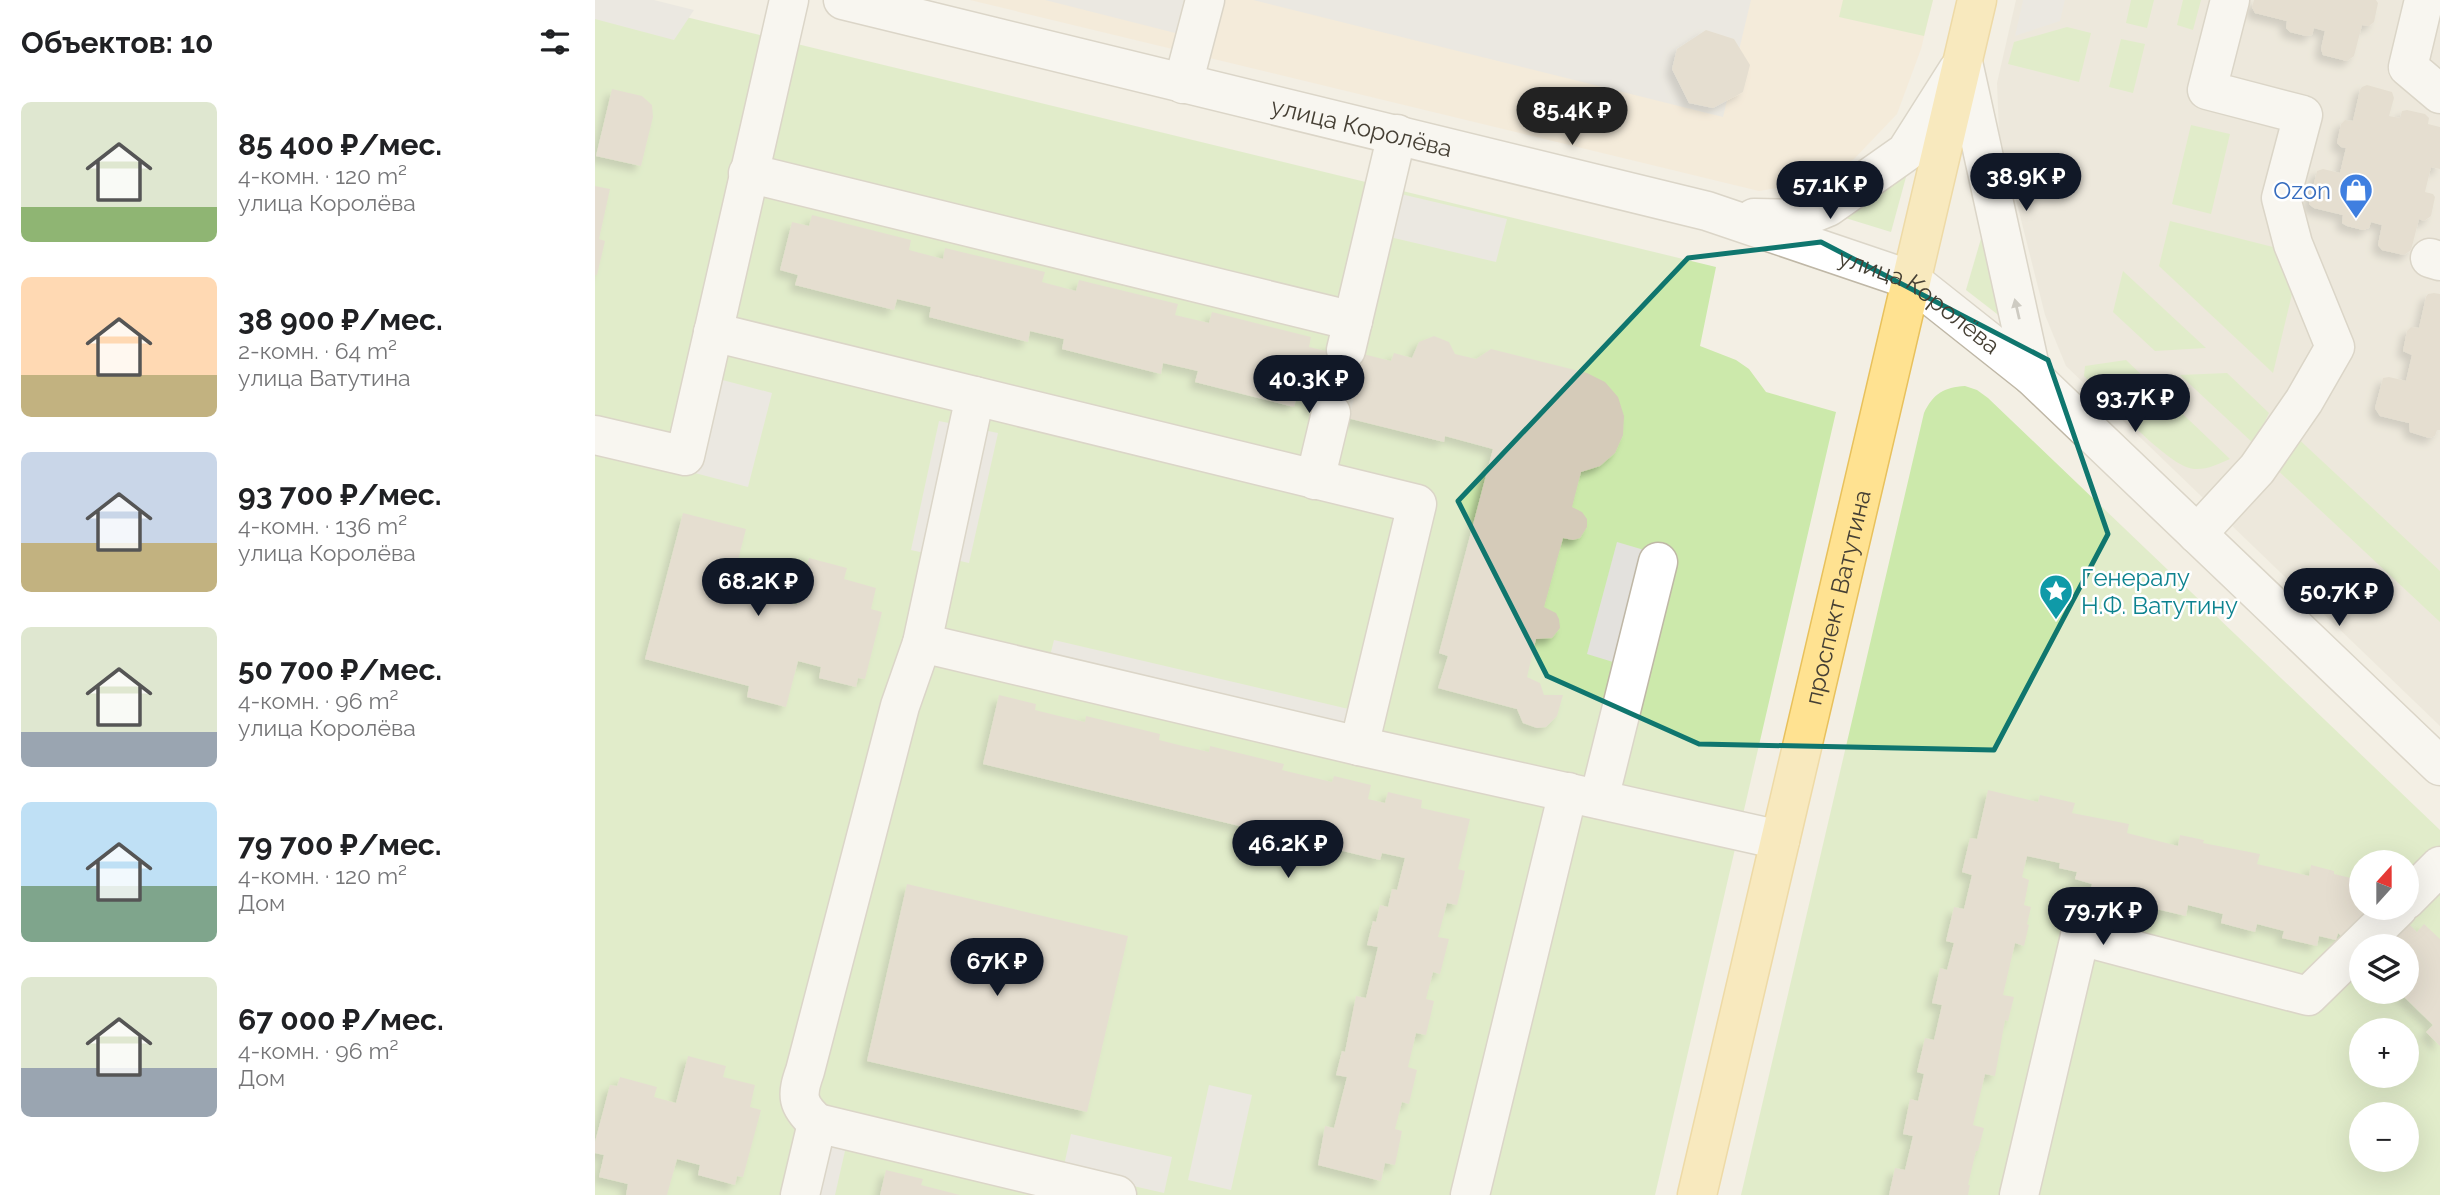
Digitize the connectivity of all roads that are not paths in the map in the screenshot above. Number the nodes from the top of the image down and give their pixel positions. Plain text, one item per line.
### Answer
1 (789, 0) edge
2 (843, 0) edge
3 (1205, 0) edge
4 (1977, 0) edge
5 (2230, 0) edge
6 (2424, 0) edge
7 (1962, 62) junction
8 (1184, 84) junction
9 (2440, 94) edge
10 (1397, 134) junction
11 (748, 173) junction
12 (1730, 218) junction
13 (1911, 280) junction
14 (713, 331) junction
15 (2032, 376) junction
16 (975, 396) junction
17 (1331, 413) tunnel mouth
18 (595, 435) edge
19 (1315, 480) junction
20 (2197, 534) junction
21 (1658, 562) dead end
22 (922, 643) junction
23 (1359, 746) junction
24 (2440, 766) edge
25 (1583, 795) junction
26 (1780, 840) junction
27 (2440, 866) edge
28 (2419, 887) edge
29 (2385, 920) edge
30 (817, 1123) junction
31 (800, 1195) edge
32 (1117, 1195) edge
33 (1470, 1195) edge
34 (1697, 1195) edge
35 (2019, 1195) edge

1 - 11 street
2 - 8 street, улица Королёва
3 - 8 street
4 - 7 main road, проспект Ватутина
5 - 20 street
6 - 9 street
7 - 12 street
7 - 13 main road, проспект Ватутина
15 -> 7 street
8 - 10 street, улица Королёва
10 - 11 street
10 - 12 street, улица Королёва
11 - 14 street
12 - 13 street, улица Королёва
13 - 15 street, улица Королёва
13 - 26 main road, проспект Ватутина
14 - 16 street
14 - 18 street
15 - 20 street, улица Королёва
16 - 19 street
16 - 22 street
17 - 19 street
19 - 23 street
20 - 24 street, улица Королёва
21 - 25 street
22 - 23 street
22 - 30 street
23 - 25 street
25 - 26 street
25 - 33 street
26 - 34 main road, проспект Ватутина
27 - 28 street
29 - 35 street
30 - 31 street
30 - 32 street

